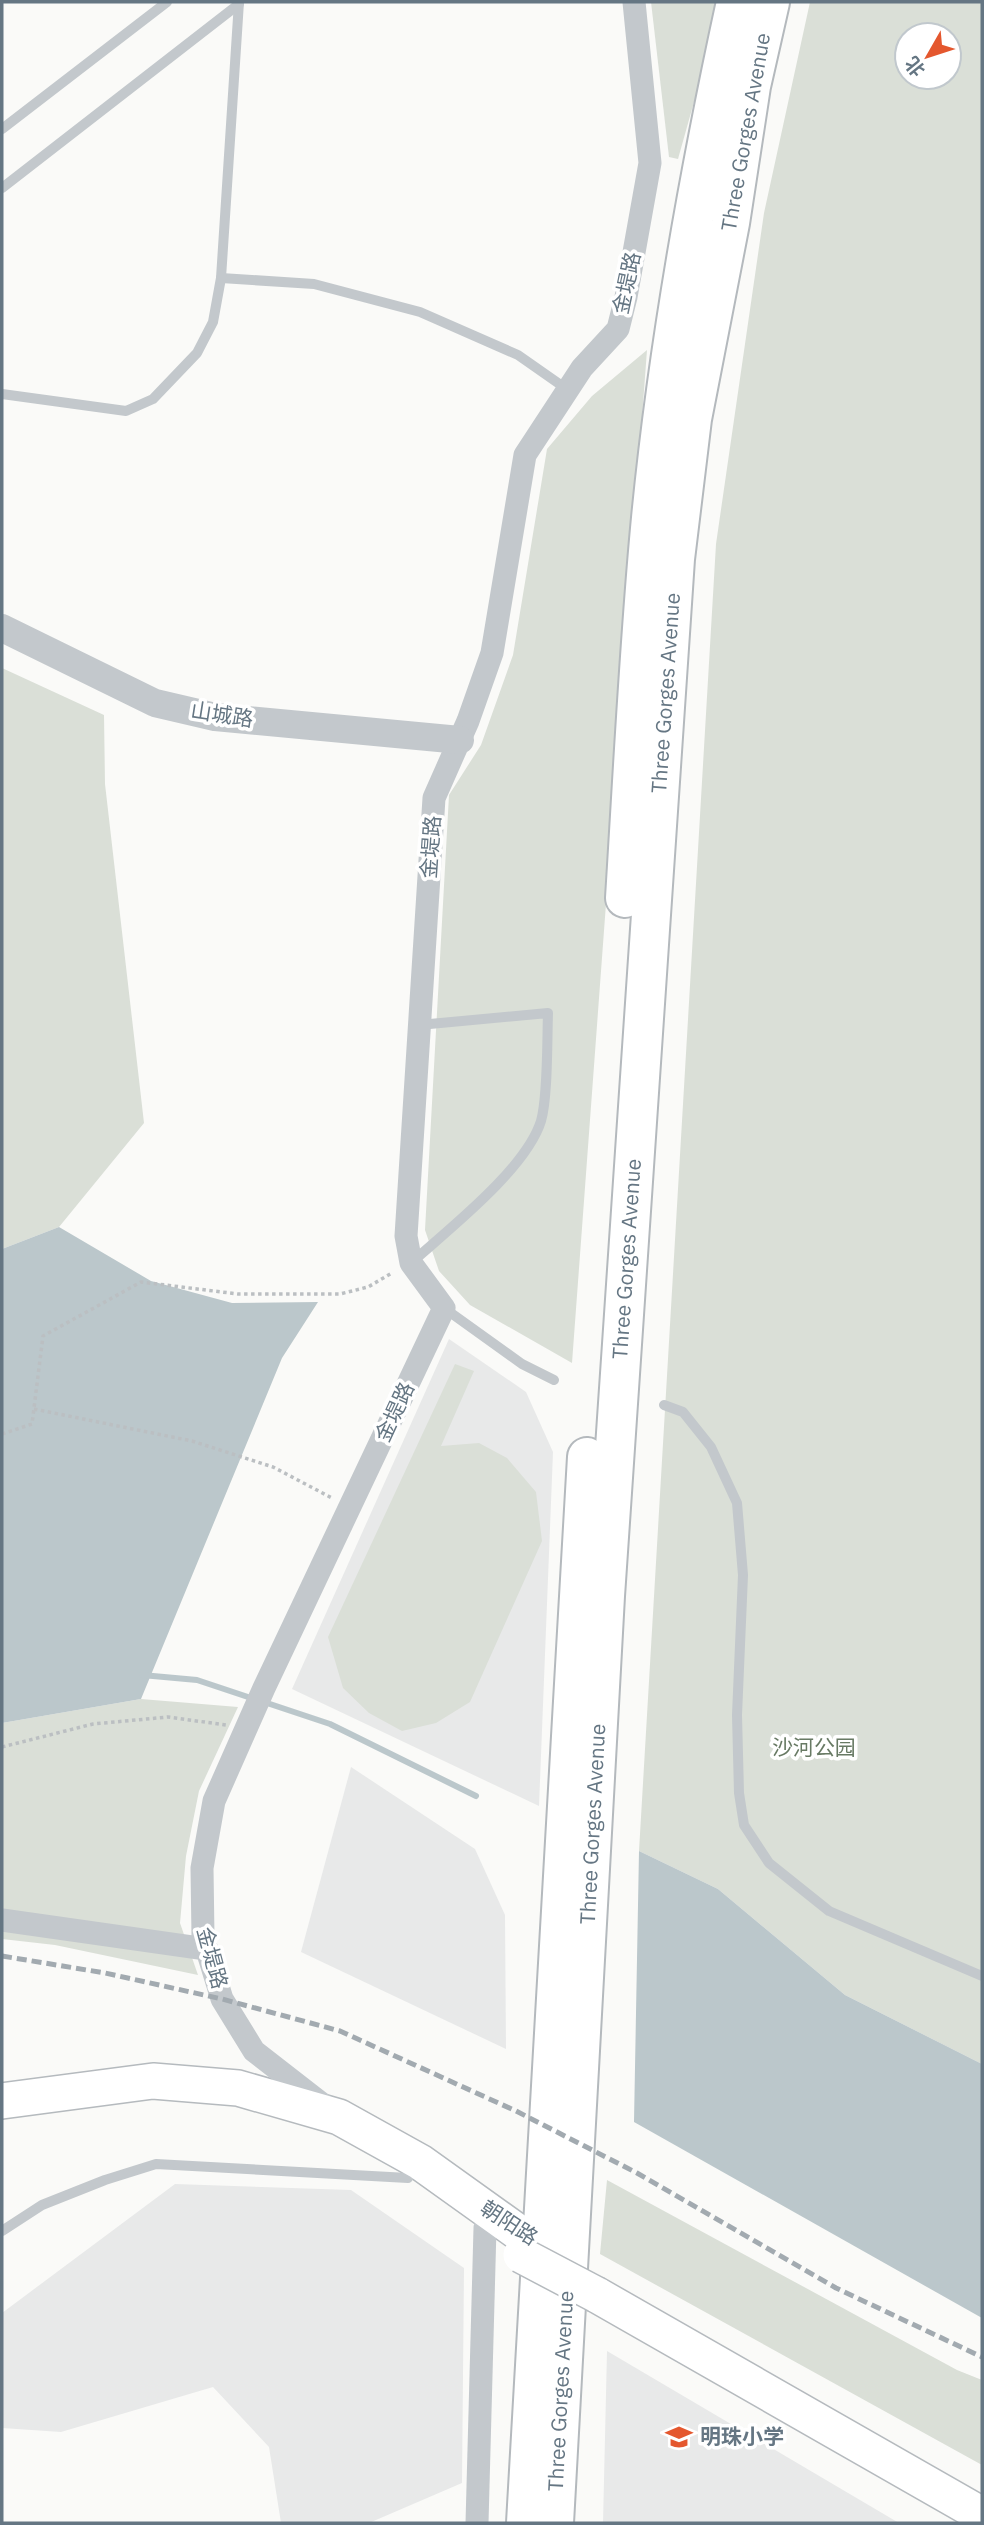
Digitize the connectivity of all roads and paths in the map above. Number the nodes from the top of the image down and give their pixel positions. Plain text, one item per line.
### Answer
1 (167, 2) edge
2 (634, 2) edge
3 (736, 2) edge
4 (770, 2) edge
5 (239, 3) edge
6 (2, 129) edge
7 (2, 188) edge
8 (222, 278) junction
9 (568, 390) junction
10 (2, 394) edge
11 (2, 628) edge
12 (2, 648) edge
13 (456, 749) junction
14 (419, 1025) junction
15 (411, 1263) junction
16 (444, 1308) junction
17 (554, 1380) dead end
18 (664, 1405) dead end
19 (34, 1409) junction
20 (2, 1434) edge
21 (350, 1507) junction
22 (249, 1722) junction
23 (2, 1747) edge
24 (2, 1920) edge
25 (206, 1949) junction
26 (982, 1976) edge
27 (2, 2101) edge
28 (339, 2117) junction
29 (2, 2122) edge
30 (408, 2178) junction
31 (485, 2228) junction
32 (2, 2231) edge
33 (521, 2245) junction
34 (597, 2285) junction
35 (982, 2491) edge
36 (982, 2515) edge
37 (477, 2523) edge
38 (526, 2523) edge
39 (554, 2523) edge

1 - 6 lane
2 - 9 street, 金堤路
3 - 38 highway, Three Gorges Avenue
4 - 39 highway, Three Gorges Avenue
5 - 7 lane
5 - 8 lane
8 - 9 lane
8 - 10 lane
9 - 13 street, 金堤路
11 - 13 street, 山城路
12 - 13 street, 山城路
13 - 14 street, 金堤路
14 - 15 street, 金堤路
14 - 15 lane
15 - 16 street, 金堤路
15 - 19 path
16 - 17 lane
16 - 21 street, 金堤路
18 - 26 lane
19 - 20 path
19 - 21 path
21 - 22 street, 金堤路
22 - 23 path
22 - 25 street, 金堤路
24 - 25 street
25 - 28 street, 金堤路
27 - 28 main road, 朝阳路
28 - 33 main road, 朝阳路
29 - 30 main road, 朝阳路
30 - 31 main road, 朝阳路
30 - 32 lane
31 - 33 main road, 朝阳路
31 - 37 street
33 - 34 main road, 朝阳路
34 - 35 main road, 朝阳路
34 - 36 main road, 朝阳路

